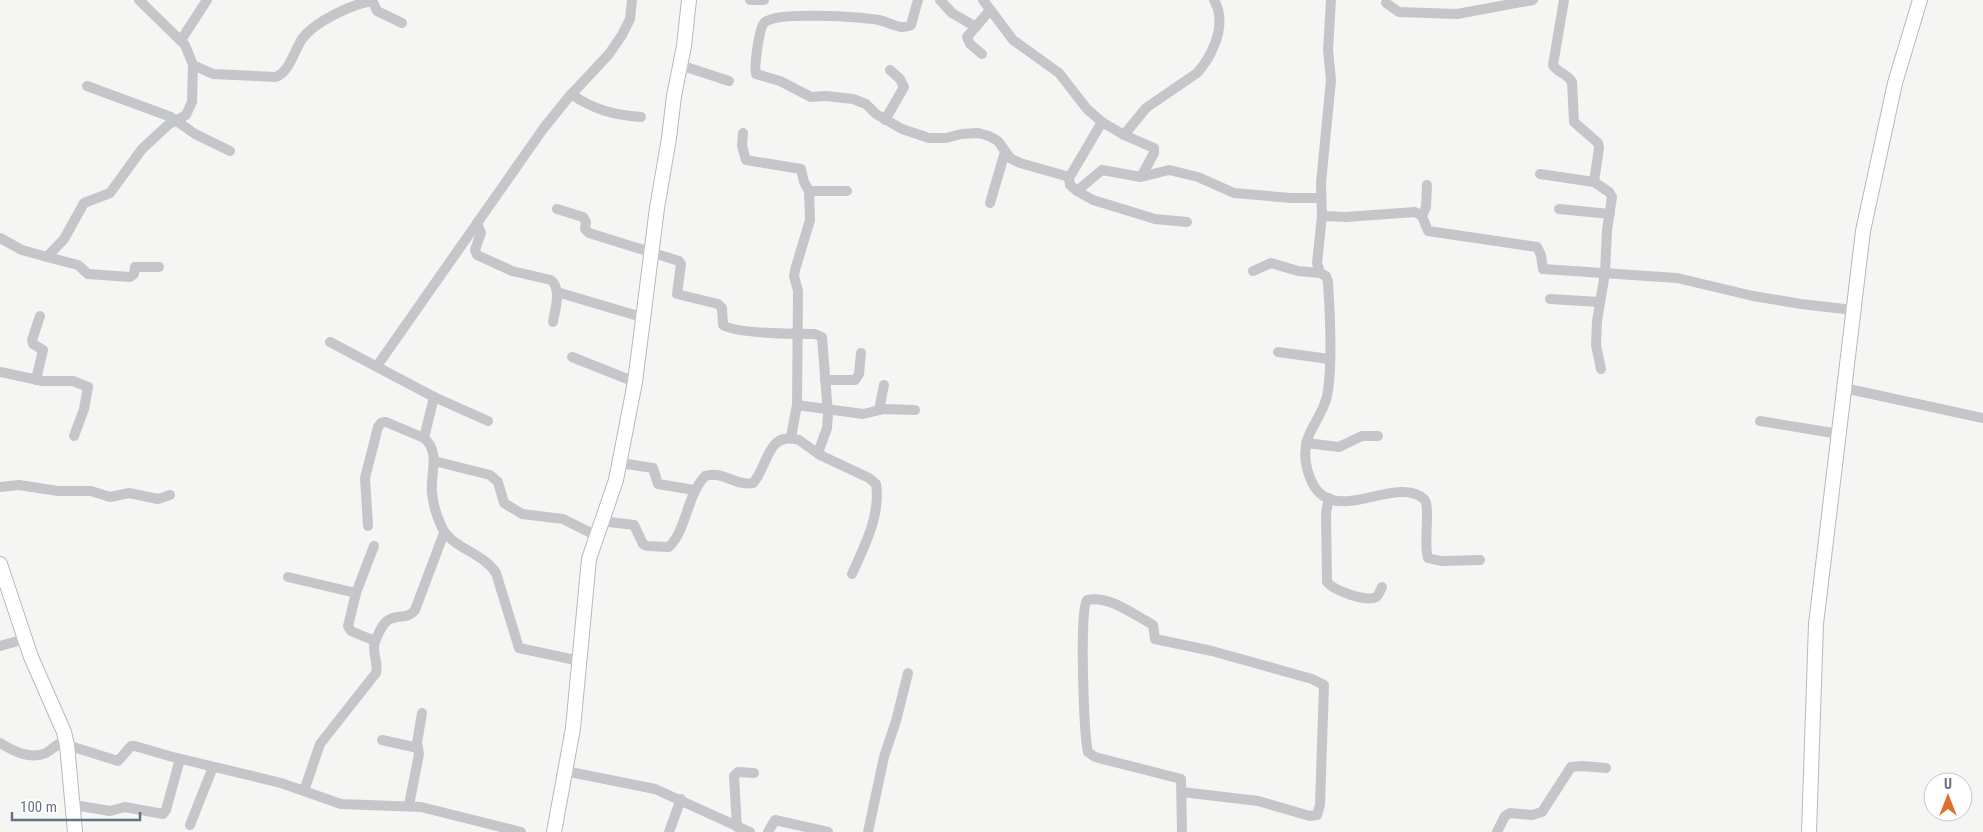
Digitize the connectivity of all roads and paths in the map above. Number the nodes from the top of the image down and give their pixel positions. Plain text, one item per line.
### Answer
1 (139, 0) edge
2 (207, 0) edge
3 (372, 0) edge
4 (632, 0) edge
5 (689, 0) edge
6 (750, 0) edge
7 (764, 0) edge
8 (918, 0) edge
9 (940, 0) edge
10 (984, 0) edge
11 (1214, 0) edge
12 (1331, 0) edge
13 (1533, 0) edge
14 (1564, 0) edge
15 (1920, 0) edge
16 (1386, 2) dead end
17 (990, 10) junction
18 (402, 23) dead end
19 (976, 27) junction
20 (182, 40) junction
21 (982, 54) dead end
22 (193, 65) junction
23 (680, 65) junction
24 (890, 70) dead end
25 (729, 81) dead end
26 (87, 86) dead end
27 (571, 94) junction
28 (641, 118) dead end
29 (177, 120) junction
30 (885, 120) junction
31 (1102, 122) junction
32 (743, 133) dead end
33 (1124, 135) junction
34 (230, 151) dead end
35 (1005, 152) junction
36 (1540, 174) dead end
37 (1140, 177) junction
38 (1069, 178) junction
39 (1594, 182) junction
40 (1427, 185) dead end
41 (809, 191) junction
42 (847, 191) dead end
43 (1077, 191) junction
44 (1321, 198) junction
45 (990, 203) dead end
46 (557, 209) dead end
47 (1559, 209) dead end
48 (1610, 214) junction
49 (1322, 216) junction
50 (1422, 216) junction
51 (1187, 222) dead end
52 (478, 223) junction
53 (0, 238) edge
54 (653, 253) junction
55 (47, 257) junction
56 (159, 267) dead end
57 (1253, 271) dead end
58 (1320, 273) junction
59 (1605, 273) junction
60 (557, 292) junction
61 (1550, 299) dead end
62 (1599, 302) junction
63 (1854, 310) junction
64 (40, 316) dead end
65 (645, 318) junction
66 (553, 322) dead end
67 (798, 334) junction
68 (330, 342) dead end
69 (1278, 352) dead end
70 (861, 353) dead end
71 (572, 357) dead end
72 (1329, 359) junction
73 (377, 366) junction
74 (1601, 369) dead end
75 (0, 372) edge
76 (36, 380) junction
77 (825, 380) junction
78 (635, 382) junction
79 (884, 385) dead end
80 (1844, 388) junction
81 (434, 397) junction
82 (797, 405) junction
83 (828, 409) junction
84 (879, 410) junction
85 (915, 410) dead end
86 (1983, 418) edge
87 (488, 420) dead end
88 (1760, 421) dead end
89 (1839, 434) junction
90 (74, 436) dead end
91 (1378, 436) dead end
92 (791, 437) junction
93 (424, 438) junction
94 (1306, 443) junction
95 (818, 453) junction
96 (434, 461) junction
97 (620, 464) junction
98 (0, 487) edge
99 (694, 490) junction
100 (170, 495) dead end
101 (1329, 498) junction
102 (601, 521) junction
103 (368, 526) dead end
104 (444, 533) junction
105 (597, 536) junction
106 (374, 546) dead end
107 (1480, 560) dead end
108 (0, 564) edge
109 (852, 574) dead end
110 (288, 577) dead end
111 (1382, 587) dead end
112 (356, 593) junction
113 (25, 639) junction
114 (375, 642) junction
115 (0, 646) edge
116 (580, 662) junction
117 (908, 673) dead end
118 (422, 713) dead end
119 (382, 740) dead end
120 (66, 742) junction
121 (0, 743) edge
122 (418, 748) junction
123 (180, 759) junction
124 (213, 767) junction
125 (1606, 768) dead end
126 (565, 771) junction
127 (754, 773) dead end
128 (302, 790) junction
129 (1182, 792) junction
130 (681, 799) junction
131 (74, 805) junction
132 (409, 805) junction
133 (190, 825) dead end
134 (479, 827) edge
135 (737, 827) junction
136 (75, 832) edge
137 (521, 832) edge
138 (554, 832) edge
139 (669, 832) edge
140 (750, 832) edge
141 (768, 832) edge
142 (828, 832) edge
143 (868, 832) edge
144 (1182, 832) edge
145 (1497, 832) edge
146 (1809, 832) edge

1 - 20 street
2 - 20 street
3 - 18 street
3 - 22 street
4 - 27 street
5 - 23 street
6 - 7 street
8 - 30 street
9 - 19 street
10 - 17 street
11 - 33 street
12 - 44 street
13 - 16 street
14 - 39 street
15 - 63 street
17 - 19 street
17 - 31 street
19 - 21 street
20 - 22 street
22 - 29 street
23 - 25 street
23 - 54 street
24 - 30 street
26 - 29 street
27 - 28 street
27 - 52 street
29 - 34 street
29 - 55 street
30 - 35 street
31 - 33 street
31 - 38 street
32 - 41 street
33 - 37 street
35 - 38 street
35 - 45 street
36 - 39 street
37 - 43 street
37 - 44 street
38 - 43 street
39 - 48 street
40 - 50 street
41 - 42 street
41 - 67 street
43 - 51 street
44 - 49 street
46 - 54 street
47 - 48 street
48 - 59 street
49 - 50 street
49 - 58 street
50 - 59 street
52 - 60 street
52 - 73 street
53 - 55 street
54 - 65 street
54 - 67 street
55 - 56 street
57 - 58 street
58 - 72 street
59 - 62 street
59 - 63 street
60 - 65 street
60 - 66 street
61 - 62 street
62 - 74 street
63 - 80 street
64 - 76 street
65 - 78 street
67 - 77 street
67 - 82 street
68 - 73 street
69 - 72 street
70 - 77 street
71 - 78 street
72 - 94 street
73 - 81 street
75 - 76 street
76 - 90 street
77 - 83 street
78 - 97 street
79 - 84 street
80 - 86 street
80 - 89 street
81 - 87 street
81 - 93 street
82 - 83 street
82 - 92 street
83 - 84 street
83 - 95 street
84 - 85 street
88 - 89 street
89 - 146 street
91 - 94 street
92 - 95 street
92 - 99 street
93 - 96 street
93 - 103 street
94 - 101 street
95 - 109 street
96 - 104 street
96 - 105 street
97 - 99 street
97 - 102 street
98 - 100 street
99 - 102 street
101 - 107 street
101 - 111 street
102 - 105 street
104 - 114 street
104 - 116 street
105 - 116 street
106 - 112 street
108 - 113 street
110 - 112 street
112 - 114 street
113 - 115 street
113 - 120 street
114 - 128 street
116 - 126 street
117 - 143 street
118 - 122 street
119 - 122 street
120 - 121 street
120 - 123 street
120 - 131 street
122 - 132 street
123 - 124 street
123 - 131 street
124 - 128 street
124 - 133 street
125 - 145 street
126 - 130 street
126 - 138 street
127 - 135 street
128 - 132 street
129 - 129 street
129 - 144 street
130 - 135 street
130 - 139 street
131 - 136 street
132 - 134 street
134 - 137 street
135 - 140 street
141 - 142 street

